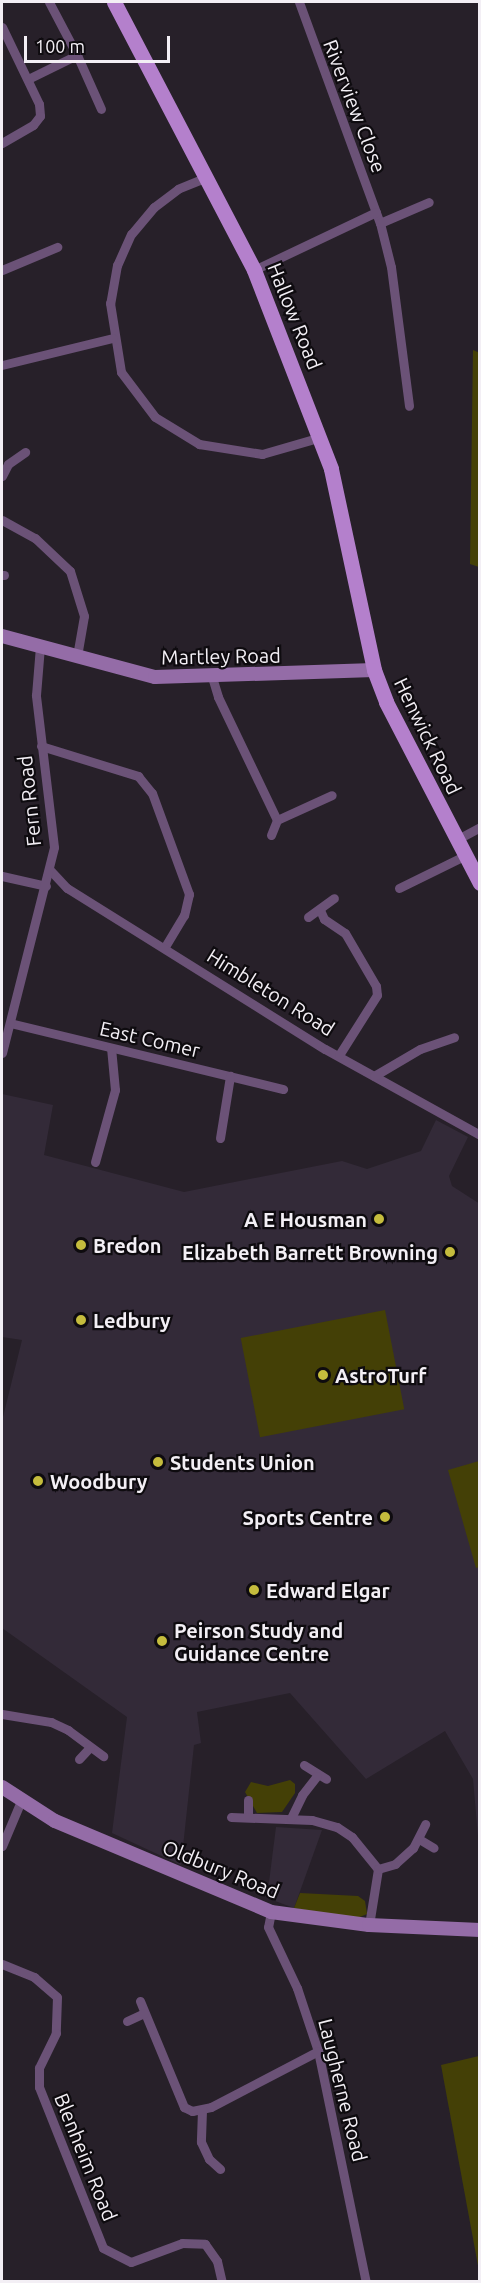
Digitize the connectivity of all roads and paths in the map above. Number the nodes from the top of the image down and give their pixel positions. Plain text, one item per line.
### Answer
1 (49, 2) edge
2 (114, 2) edge
3 (299, 2) edge
4 (2, 27) edge
5 (77, 55) junction
6 (28, 79) junction
7 (101, 109) dead end
8 (2, 143) edge
9 (207, 177) junction
10 (429, 202) dead end
11 (376, 212) junction
12 (380, 223) junction
13 (57, 247) dead end
14 (2, 270) edge
15 (254, 270) junction
16 (113, 338) junction
17 (2, 364) edge
18 (409, 406) dead end
19 (321, 437) junction
20 (25, 452) dead end
21 (2, 476) edge
22 (2, 520) edge
23 (2, 636) edge
24 (40, 646) junction
25 (77, 656) junction
26 (374, 670) junction
27 (212, 677) junction
28 (41, 746) junction
29 (333, 794) dead end
30 (278, 820) junction
31 (480, 827) edge
32 (271, 836) dead end
33 (456, 840) junction
34 (464, 856) junction
35 (50, 870) junction
36 (2, 876) edge
37 (480, 884) edge
38 (46, 886) junction
39 (399, 888) dead end
40 (334, 898) dead end
41 (320, 910) junction
42 (308, 917) dead end
43 (165, 947) junction
44 (10, 1023) junction
45 (454, 1036) dead end
46 (111, 1048) junction
47 (2, 1053) edge
48 (339, 1055) junction
49 (230, 1076) junction
50 (374, 1076) junction
51 (283, 1089) dead end
52 (480, 1135) edge
53 (220, 1138) dead end
54 (95, 1162) dead end
55 (2, 1714) edge
56 (90, 1747) junction
57 (103, 1756) dead end
58 (80, 1760) dead end
59 (304, 1765) dead end
60 (2, 1787) edge
61 (248, 1800) dead end
62 (21, 1801) junction
63 (231, 1817) dead end
64 (248, 1817) junction
65 (291, 1818) junction
66 (425, 1824) dead end
67 (419, 1839) junction
68 (2, 1846) edge
69 (434, 1848) dead end
70 (378, 1869) junction
71 (271, 1912) junction
72 (369, 1925) junction
73 (480, 1930) edge
74 (2, 1964) edge
75 (140, 2001) dead end
76 (144, 2013) junction
77 (127, 2020) dead end
78 (318, 2051) junction
79 (202, 2110) junction
80 (220, 2169) dead end
81 (222, 2282) edge
82 (366, 2282) edge

1 - 5 street
2 - 9 main road, Hallow Road
3 - 11 street, Riverview Close
4 - 6 street
5 - 6 street
5 - 7 street
6 - 8 street
9 - 15 main road, Hallow Road
9 - 16 street
10 - 12 street
11 - 12 street, Riverview Close
11 - 15 street
12 - 18 street, Riverview Close
13 - 14 street
15 - 19 main road, Hallow Road
16 - 17 street
16 - 19 street
19 - 26 main road, Hallow Road
20 - 21 street
22 - 25 street
23 - 24 street, Martley Road
24 - 25 street, Martley Road
24 - 28 street, Fern Road
25 - 27 street, Martley Road
26 - 27 street, Martley Road
26 - 33 main road, Henwick Road
27 - 30 street
28 - 35 street, Fern Road
28 - 43 street
29 - 30 street
30 - 32 street
31 - 33 street
33 - 34 main road, Henwick Road
34 - 37 main road, Henwick Road
34 - 39 street
35 - 38 street, Fern Road
35 - 43 street, Himbleton Road
36 - 38 street
38 - 44 street, Fern Road
40 - 41 street
41 - 42 street
41 - 48 street
43 - 48 street, Himbleton Road
44 - 46 street, East Comer
44 - 47 street, Fern Road
45 - 50 street
46 - 49 street, East Comer
46 - 54 street
48 - 50 street, Himbleton Road
49 - 51 street, East Comer
49 - 53 street
50 - 52 street, Himbleton Road
55 - 56 street
56 - 57 street
56 - 58 street
59 - 65 street
60 - 62 street, Oldbury Road
61 - 64 street
62 - 68 street
62 - 71 street, Oldbury Road
63 - 64 street
64 - 65 street
65 - 70 street
66 - 67 street
67 - 69 street
67 - 70 street
70 - 72 street
71 - 72 street, Oldbury Road
71 - 78 street, Laugherne Road
72 - 73 street, Oldbury Road
74 - 81 street, Blenheim Road
75 - 76 street
76 - 77 street
76 - 79 street
78 - 79 street
78 - 82 street, Laugherne Road
79 - 80 street

